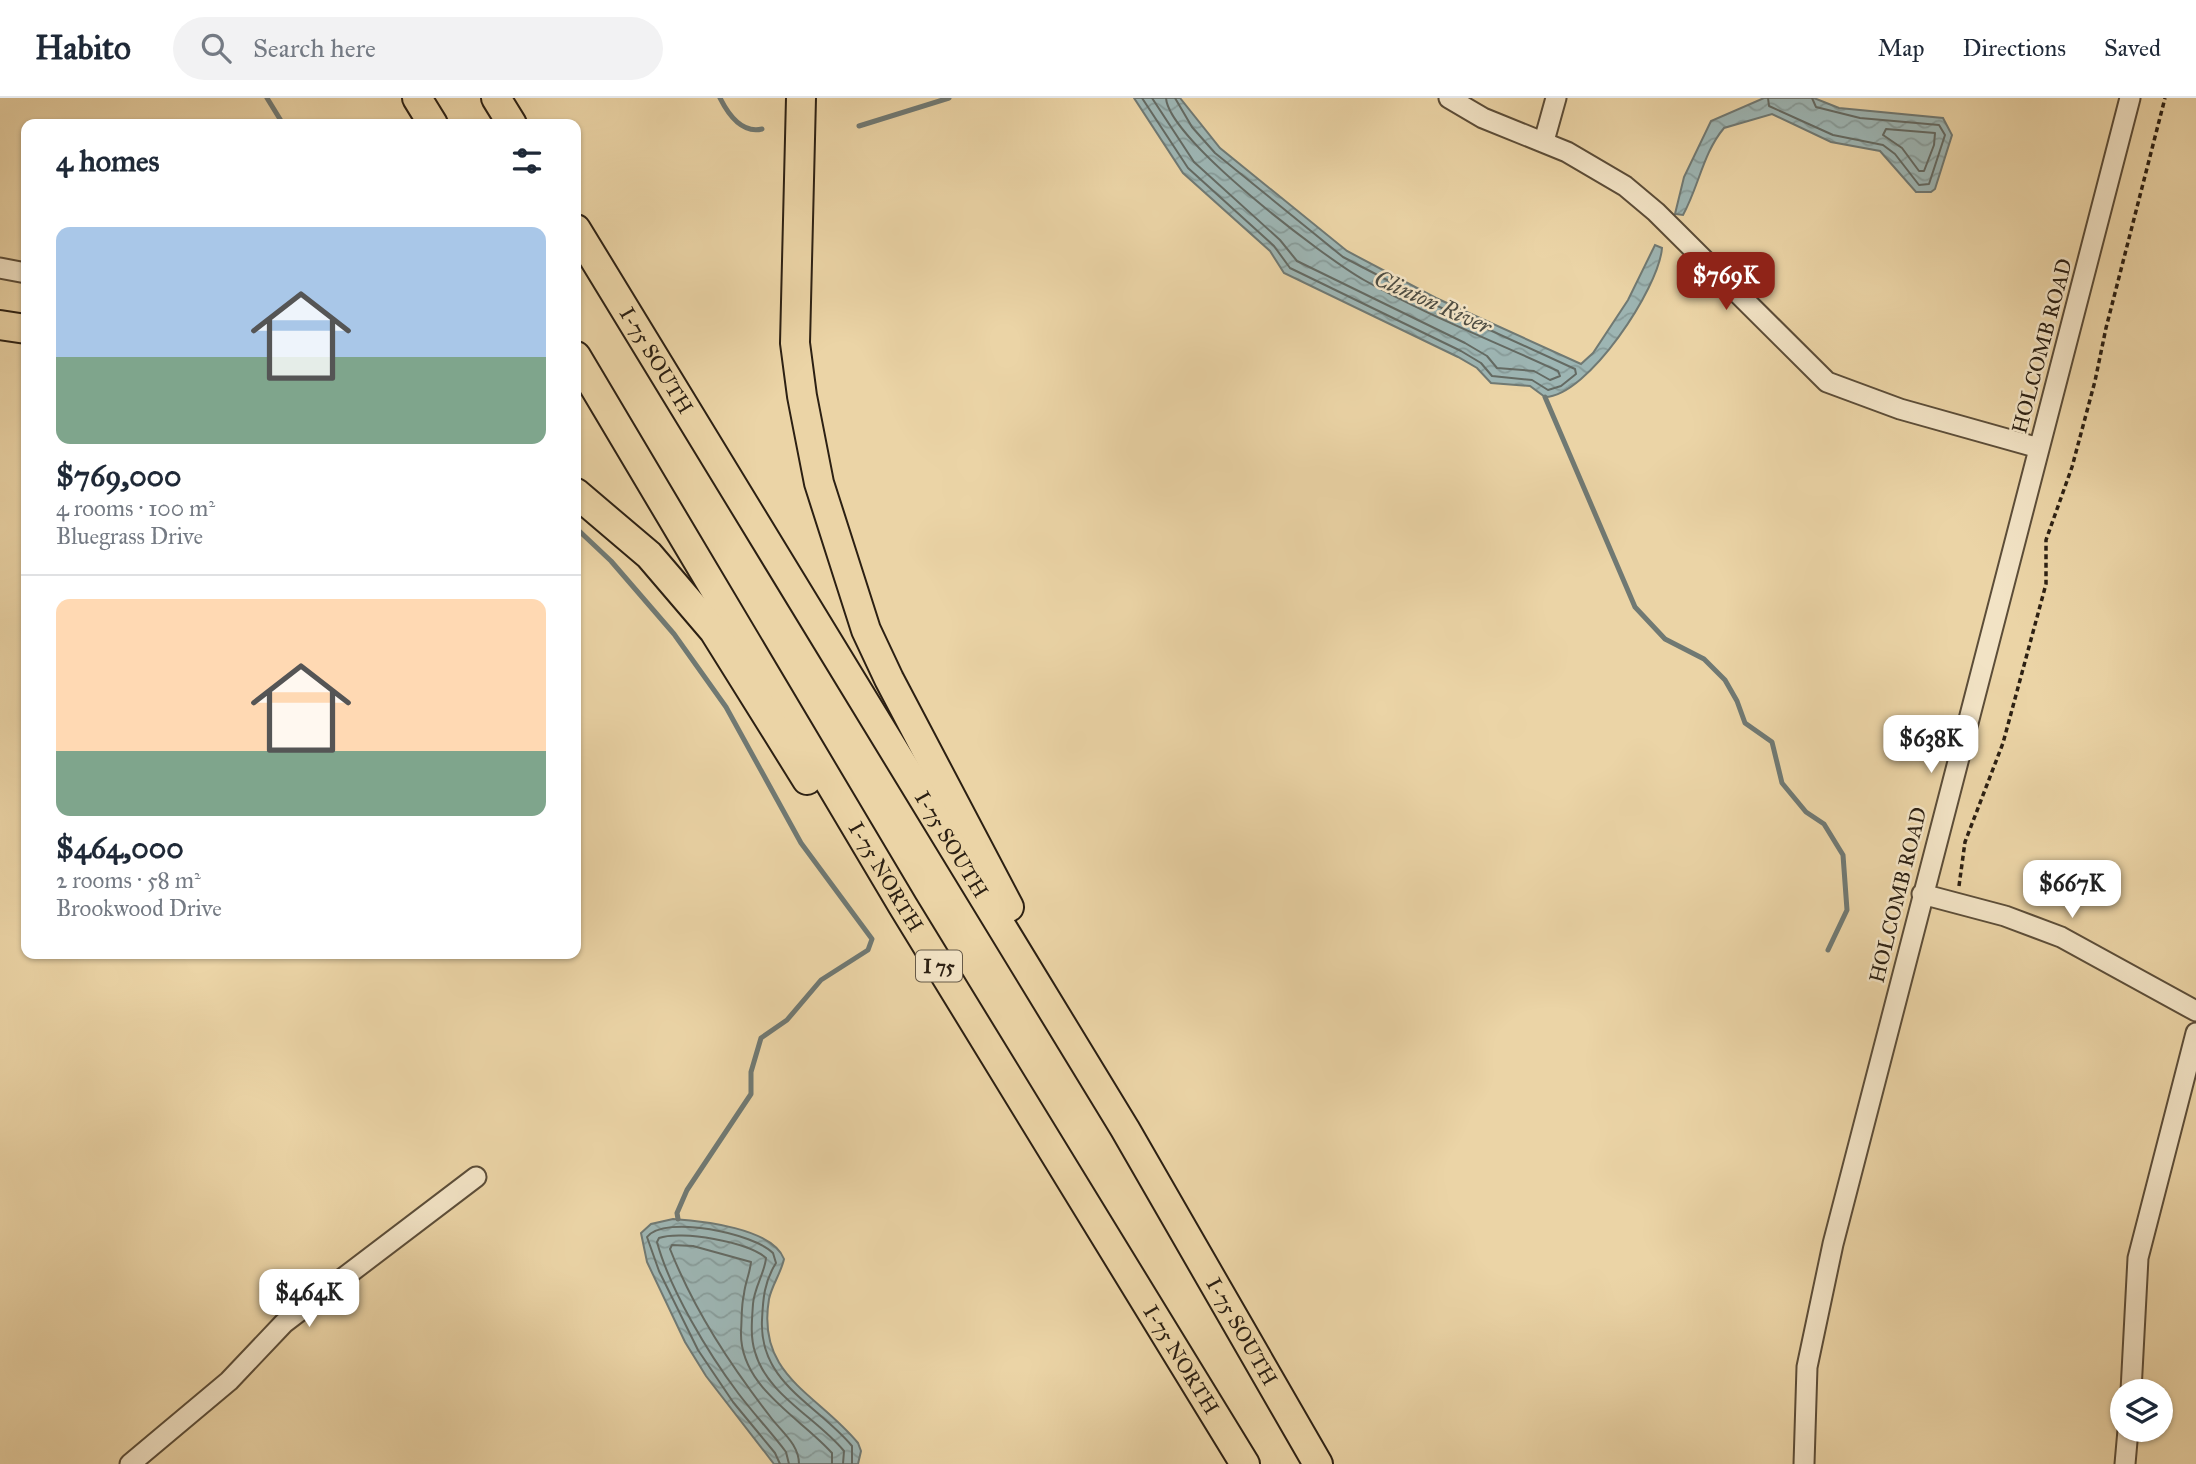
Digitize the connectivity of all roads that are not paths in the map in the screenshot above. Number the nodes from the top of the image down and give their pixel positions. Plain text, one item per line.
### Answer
1 (417, 98) edge
2 (496, 98) edge
3 (801, 98) edge
4 (1449, 98) edge
5 (1556, 98) edge
6 (2130, 98) edge
7 (430, 119) edge
8 (509, 119) edge
9 (1544, 141) junction
10 (581, 237) edge
11 (0, 268) edge
12 (21, 272) edge
13 (0, 325) edge
14 (21, 328) edge
15 (581, 364) edge
16 (2039, 448) junction
17 (581, 497) edge
18 (1922, 894) junction
19 (903, 906) junction
20 (2196, 1011) edge
21 (2196, 1033) edge
22 (1125, 1129) junction
23 (476, 1177) dead end
24 (2132, 1379) edge
25 (2127, 1442) edge
26 (130, 1464) edge
27 (1245, 1464) edge
28 (1318, 1464) edge
29 (1804, 1464) edge
30 (2126, 1464) edge

1 - 7 highway
2 - 8 highway
3 - 22 highway
4 - 9 street
5 - 9 street
6 - 16 street, HOLCOMB ROAD
9 - 16 street
10 - 22 highway, I-75 SOUTH
11 - 12 street
13 - 14 highway
15 - 19 highway, I-75 NORTH / I 75
16 - 18 street, HOLCOMB ROAD
17 - 19 highway
18 - 20 street
18 - 29 street, HOLCOMB ROAD
19 - 27 highway, I-75 NORTH / I 75
21 - 24 street
22 - 28 highway, I-75 SOUTH
23 - 26 street
25 - 30 street

